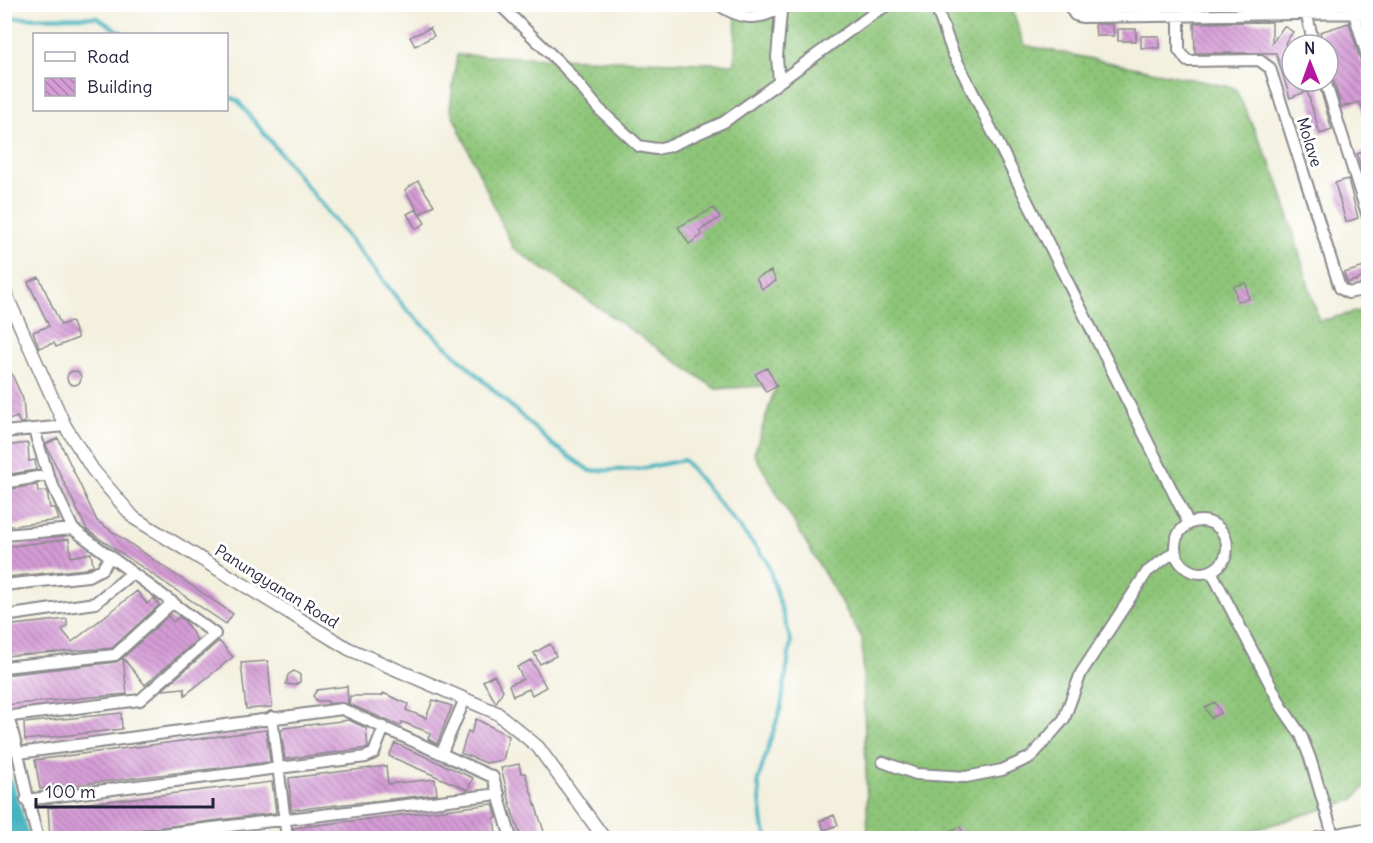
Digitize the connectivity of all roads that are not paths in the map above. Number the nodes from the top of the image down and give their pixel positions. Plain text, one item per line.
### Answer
1 (499, 4) edge
2 (718, 4) edge
3 (890, 4) edge
4 (935, 4) edge
5 (1068, 4) edge
6 (1304, 9) edge
7 (1354, 13) junction
8 (1368, 13) edge
9 (1179, 16) junction
10 (1311, 33) edge
11 (1368, 59) edge
12 (779, 81) junction
13 (1329, 93) edge
14 (1368, 217) edge
15 (1368, 289) edge
16 (4, 290) edge
17 (65, 426) junction
18 (34, 430) junction
19 (4, 432) edge
20 (48, 474) junction
21 (4, 483) edge
22 (1189, 524) junction
23 (73, 529) junction
24 (4, 535) edge
25 (1175, 551) junction
26 (111, 556) junction
27 (1211, 571) junction
28 (131, 574) junction
29 (4, 585) edge
30 (173, 602) junction
31 (4, 616) edge
32 (4, 668) edge
33 (465, 699) junction
34 (6, 717) edge
35 (272, 717) junction
36 (384, 727) junction
37 (442, 752) junction
38 (20, 753) junction
39 (883, 762) dead end
40 (279, 770) junction
41 (499, 794) junction
42 (26, 800) junction
43 (285, 820) junction
44 (1368, 828) edge
45 (1333, 836) edge
46 (38, 838) edge
47 (128, 838) edge
48 (287, 838) edge
49 (511, 838) edge
50 (604, 838) edge
51 (1317, 838) edge

1 - 12 street
2 - 12 street
3 - 12 street
4 - 22 street
5 - 9 street
6 - 7 street
6 - 9 street
6 - 10 street
7 - 8 street
7 - 11 street
9 - 15 street, Molave
13 - 14 street
16 - 17 street, Panungyanan Road
17 - 18 street
17 - 33 street, Panungyanan Road
18 - 19 street
18 - 20 street
20 - 21 street
20 - 23 street
22 - 25 street
22 - 27 street
23 - 24 street
23 - 26 street
25 - 27 street
25 - 39 street
26 - 28 street
26 - 29 street
27 - 45 street
28 - 30 street
28 - 31 street
30 - 32 street
30 - 34 street
33 - 37 street
33 - 50 street, Panungyanan Road
34 - 38 street
35 - 36 street
35 - 38 street
35 - 40 street
36 - 37 street
36 - 40 street
37 - 41 street
38 - 42 street
40 - 42 street
40 - 43 street
41 - 43 street
41 - 49 street
42 - 46 street
43 - 47 street
43 - 48 street
44 - 45 street
45 - 51 street

